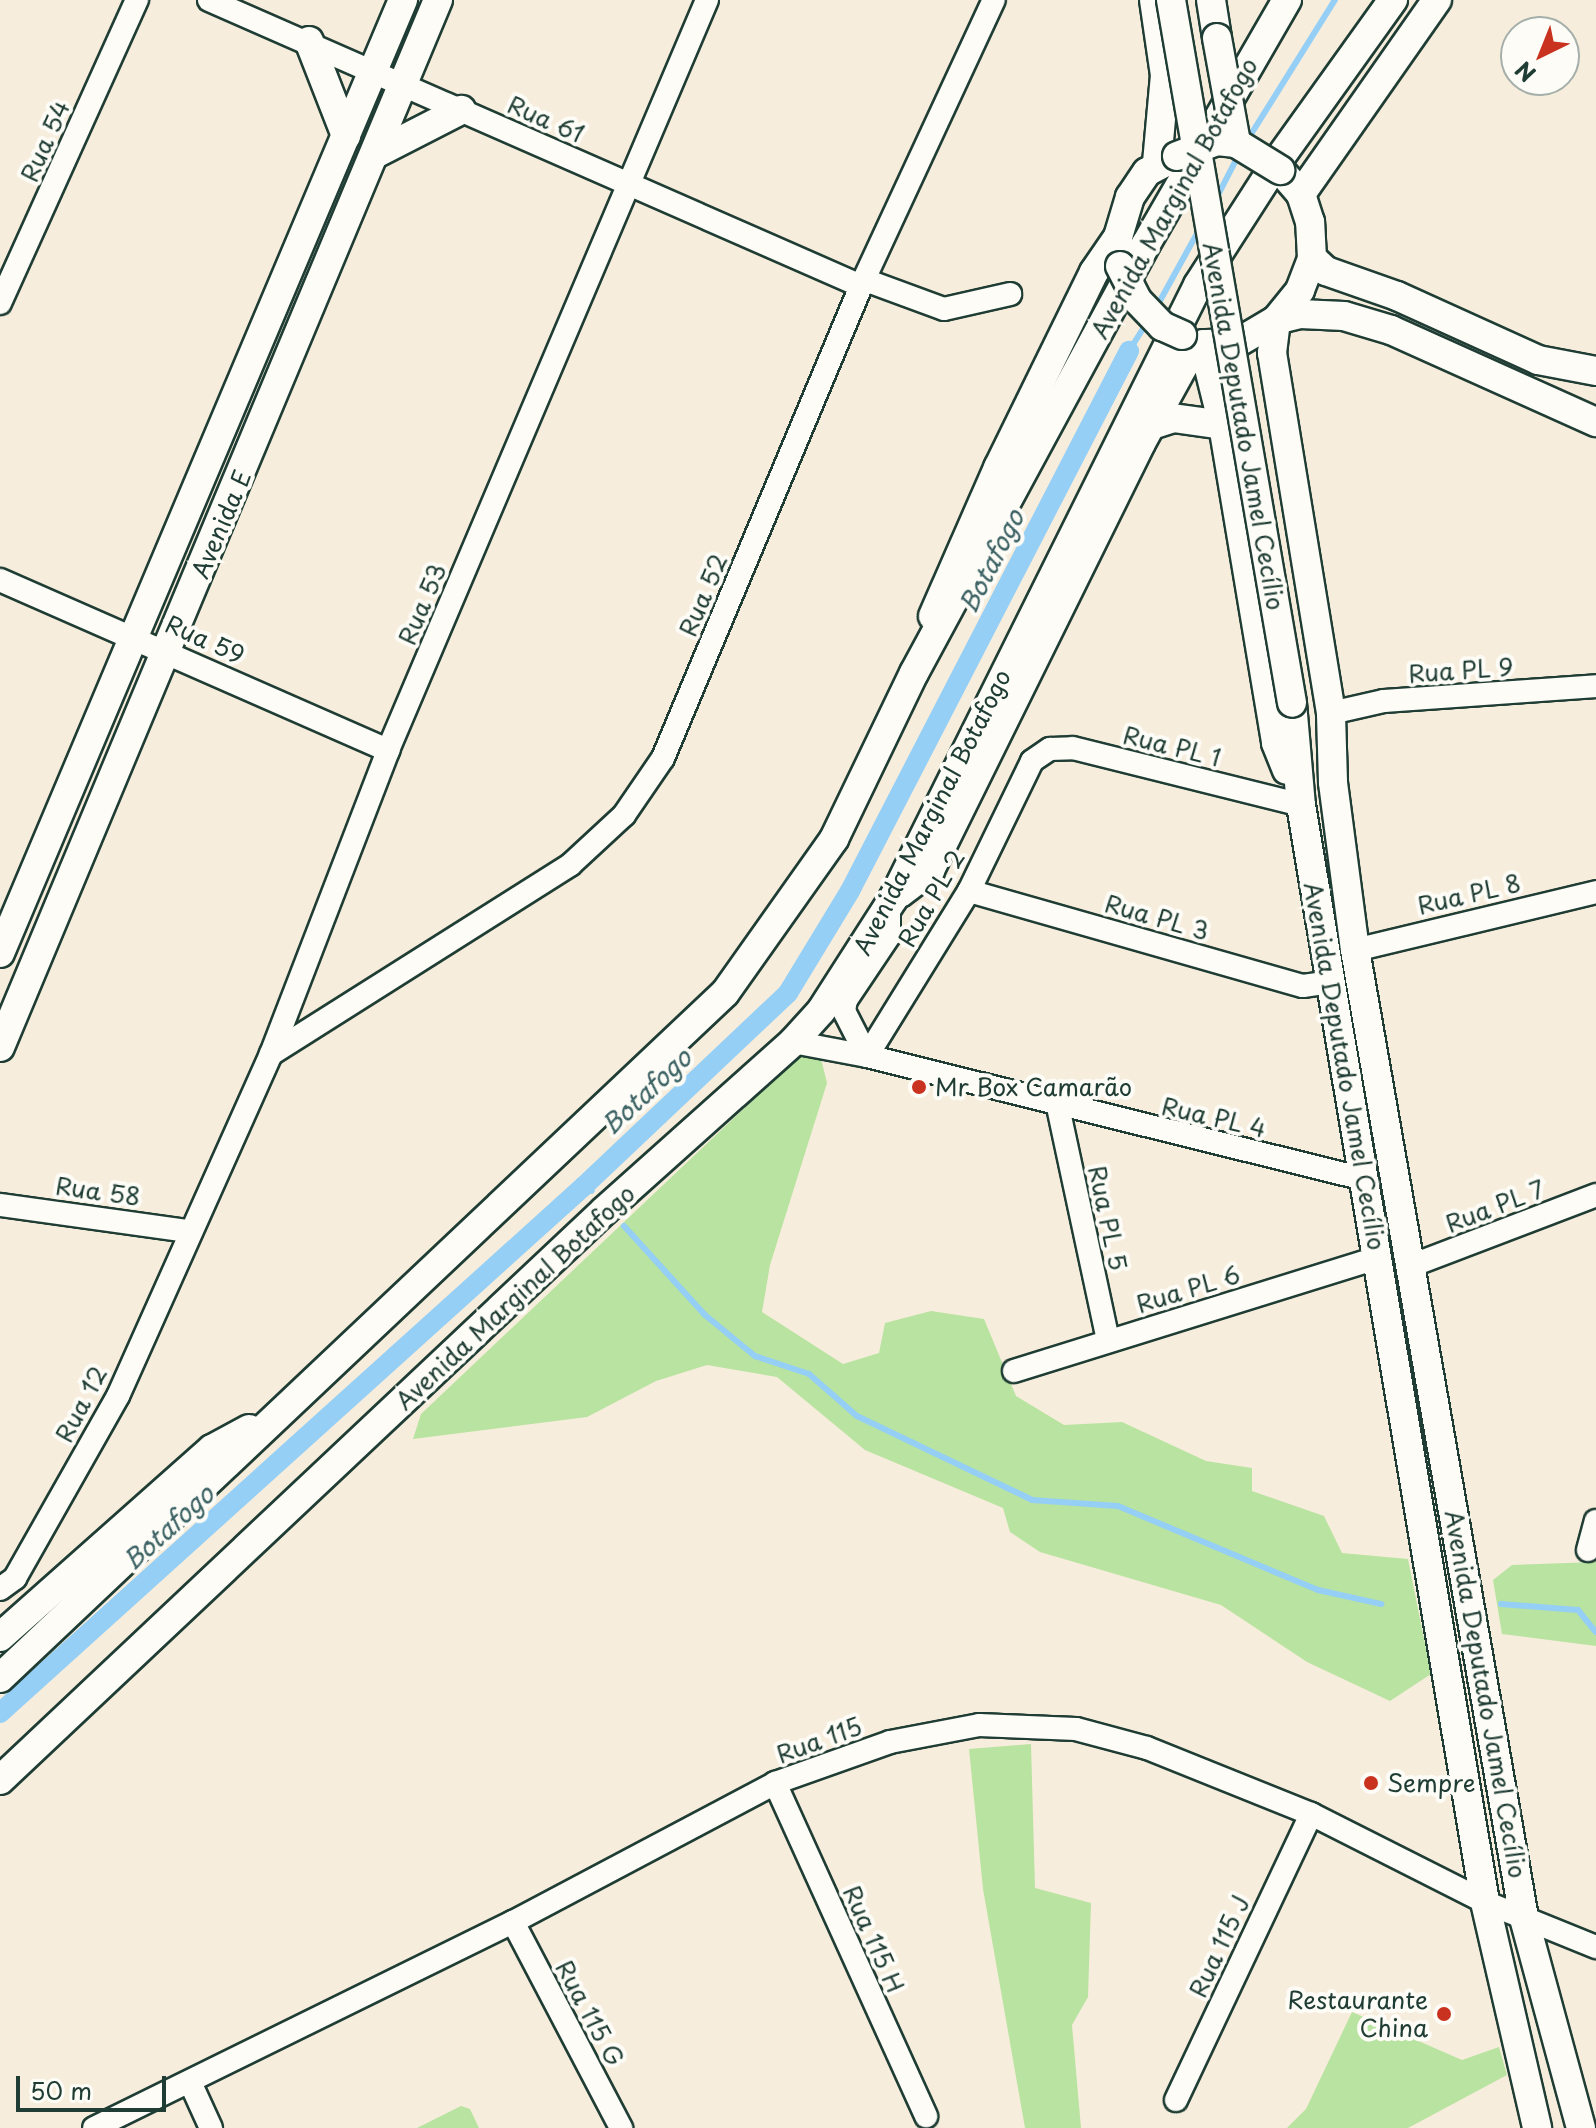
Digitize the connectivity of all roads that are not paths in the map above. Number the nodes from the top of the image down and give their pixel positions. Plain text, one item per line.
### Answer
1 (137, 0) edge
2 (209, 0) edge
3 (403, 0) edge
4 (438, 0) edge
5 (707, 0) edge
6 (994, 0) edge
7 (1154, 0) edge
8 (1171, 0) edge
9 (1186, 0) edge
10 (1211, 0) edge
11 (1287, 0) edge
12 (1393, 0) edge
13 (1437, 0) edge
14 (309, 41) junction
15 (375, 69) junction
16 (404, 83) junction
17 (461, 110) junction
18 (346, 136) junction
19 (1236, 143) junction
20 (375, 154) junction
21 (1167, 160) junction
22 (630, 184) junction
23 (1301, 194) junction
24 (1118, 237) junction
25 (1312, 258) junction
26 (863, 283) junction
27 (1010, 294) dead end
28 (0, 303) edge
29 (1276, 320) junction
30 (1193, 340) junction
31 (1596, 371) edge
32 (1596, 422) edge
33 (1152, 425) junction
34 (1223, 425) junction
35 (0, 580) edge
36 (132, 635) junction
37 (168, 651) junction
38 (914, 673) junction
39 (1596, 686) edge
40 (1300, 697) junction
41 (1331, 713) junction
42 (388, 750) junction
43 (1032, 761) joint
44 (1333, 782) junction
45 (1301, 805) junction
46 (969, 891) junction
47 (1596, 892) edge
48 (891, 902) junction
49 (1355, 950) junction
50 (0, 953) edge
51 (1331, 982) junction
52 (793, 1042) junction
53 (0, 1047) edge
54 (271, 1054) junction
55 (867, 1056) junction
56 (1058, 1107) junction
57 (1364, 1179) junction
58 (1596, 1195) edge
59 (0, 1205) edge
60 (188, 1231) junction
61 (1377, 1258) junction
62 (1413, 1265) junction
63 (1108, 1341) junction
64 (1014, 1371) dead end
65 (281, 1411) junction
66 (1596, 1521) edge
67 (1588, 1550) dead end
68 (0, 1589) edge
69 (167, 1628) junction
70 (0, 1637) edge
71 (0, 1678) edge
72 (0, 1780) edge
73 (775, 1783) junction
74 (0, 1798) edge
75 (1311, 1814) junction
76 (1485, 1902) junction
77 (1524, 1918) junction
78 (513, 1922) junction
79 (1596, 1947) edge
80 (190, 2082) junction
81 (1176, 2100) dead end
82 (926, 2116) dead end
83 (94, 2128) edge
84 (211, 2128) edge
85 (621, 2128) edge
86 (1537, 2128) edge
87 (1581, 2128) edge

1 - 28 street, Rua 54
2 - 14 street, Rua 61
3 - 15 main road, Avenida E
4 - 16 main road, Avenida E
5 - 22 street, Rua 53
6 - 26 street, Rua 52
7 - 21 main road
8 - 40 main road, Avenida Deputado Jamel Cecílio, bridge
9 - 40 main road, Avenida Deputado Jamel Cecílio
10 - 19 main road, bridge
11 - 38 main road, Avenida Marginal Botafogo
12 - 48 main road, Avenida Marginal Botafogo
13 - 23 main road
14 - 15 street, Rua 61
14 - 18 main road
15 - 16 street, Rua 61
15 - 18 main road, Avenida E
16 - 17 street, Rua 61
16 - 20 main road, Avenida E
17 - 20 main road
17 - 22 street, Rua 61
18 - 36 main road, Avenida E
19 - 21 main road, bridge
19 - 23 main road, bridge
20 - 37 main road, Avenida E
21 - 24 main road
22 - 26 street, Rua 61
22 - 42 street, Rua 53
23 - 25 main road
24 - 30 main road, bridge
24 - 38 main road
25 - 29 main road
25 - 31 main road
26 - 27 street, Rua 61
26 - 54 street, Rua 52
29 - 30 main road
29 - 32 main road
29 - 41 main road, Avenida Deputado Jamel Cecílio
30 - 33 main road
30 - 34 main road
33 - 34 main road
33 - 48 main road
34 - 45 main road
35 - 36 street, Rua 59
36 - 37 street, Rua 59
36 - 50 main road, Avenida E
37 - 42 street, Rua 59
37 - 53 main road, Avenida E
38 - 65 main road, Avenida Marginal Botafogo
39 - 41 street, Rua PL 9
40 - 44 main road, Avenida Deputado Jamel Cecílio
40 - 45 main road, Avenida Deputado Jamel Cecílio
41 - 44 main road, Avenida Deputado Jamel Cecílio
42 - 54 street, Rua 53
43 - 45 street, Rua PL 1
43 - 46 street, Rua PL 2
44 - 49 main road, Avenida Deputado Jamel Cecílio
45 - 51 main road, Avenida Deputado Jamel Cecílio
46 - 51 street, Rua PL 3
46 - 55 street, Rua PL 2
47 - 49 street, Rua PL 8
48 - 52 main road, Avenida Marginal Botafogo
48 - 55 street
49 - 62 main road, Avenida Deputado Jamel Cecílio
51 - 57 main road, Avenida Deputado Jamel Cecílio
52 - 55 street, Rua PL 4
52 - 69 main road, Avenida Marginal Botafogo
54 - 60 street, Rua 53
55 - 56 street, Rua PL 4
56 - 57 street, Rua PL 4
56 - 63 street, Rua PL 5
57 - 61 main road, Avenida Deputado Jamel Cecílio
58 - 62 street, Rua PL 7
59 - 60 street, Rua 58
60 - 68 street, Rua 12
61 - 63 street, Rua PL 6
61 - 76 main road, Avenida Deputado Jamel Cecílio
62 - 77 main road, Avenida Deputado Jamel Cecílio
63 - 64 street, Rua PL 6
65 - 70 main road, Avenida Marginal Botafogo
65 - 71 main road, Avenida Marginal Botafogo
66 - 67 street
69 - 72 main road, Avenida Marginal Botafogo
69 - 74 street, Avenida Marginal Botafogo
73 - 75 street, Rua 115
73 - 78 street, Rua 115
73 - 82 street, Rua 115 H
75 - 76 street, Rua 115
75 - 81 street, Rua 115 J
76 - 77 street, Rua 115
76 - 86 main road, Avenida Deputado Jamel Cecílio
77 - 79 street, Rua 115
77 - 87 main road, Avenida Deputado Jamel Cecílio
78 - 80 street, Rua 115
78 - 85 street, Rua 115 G
80 - 83 street, Rua 115
80 - 84 street

